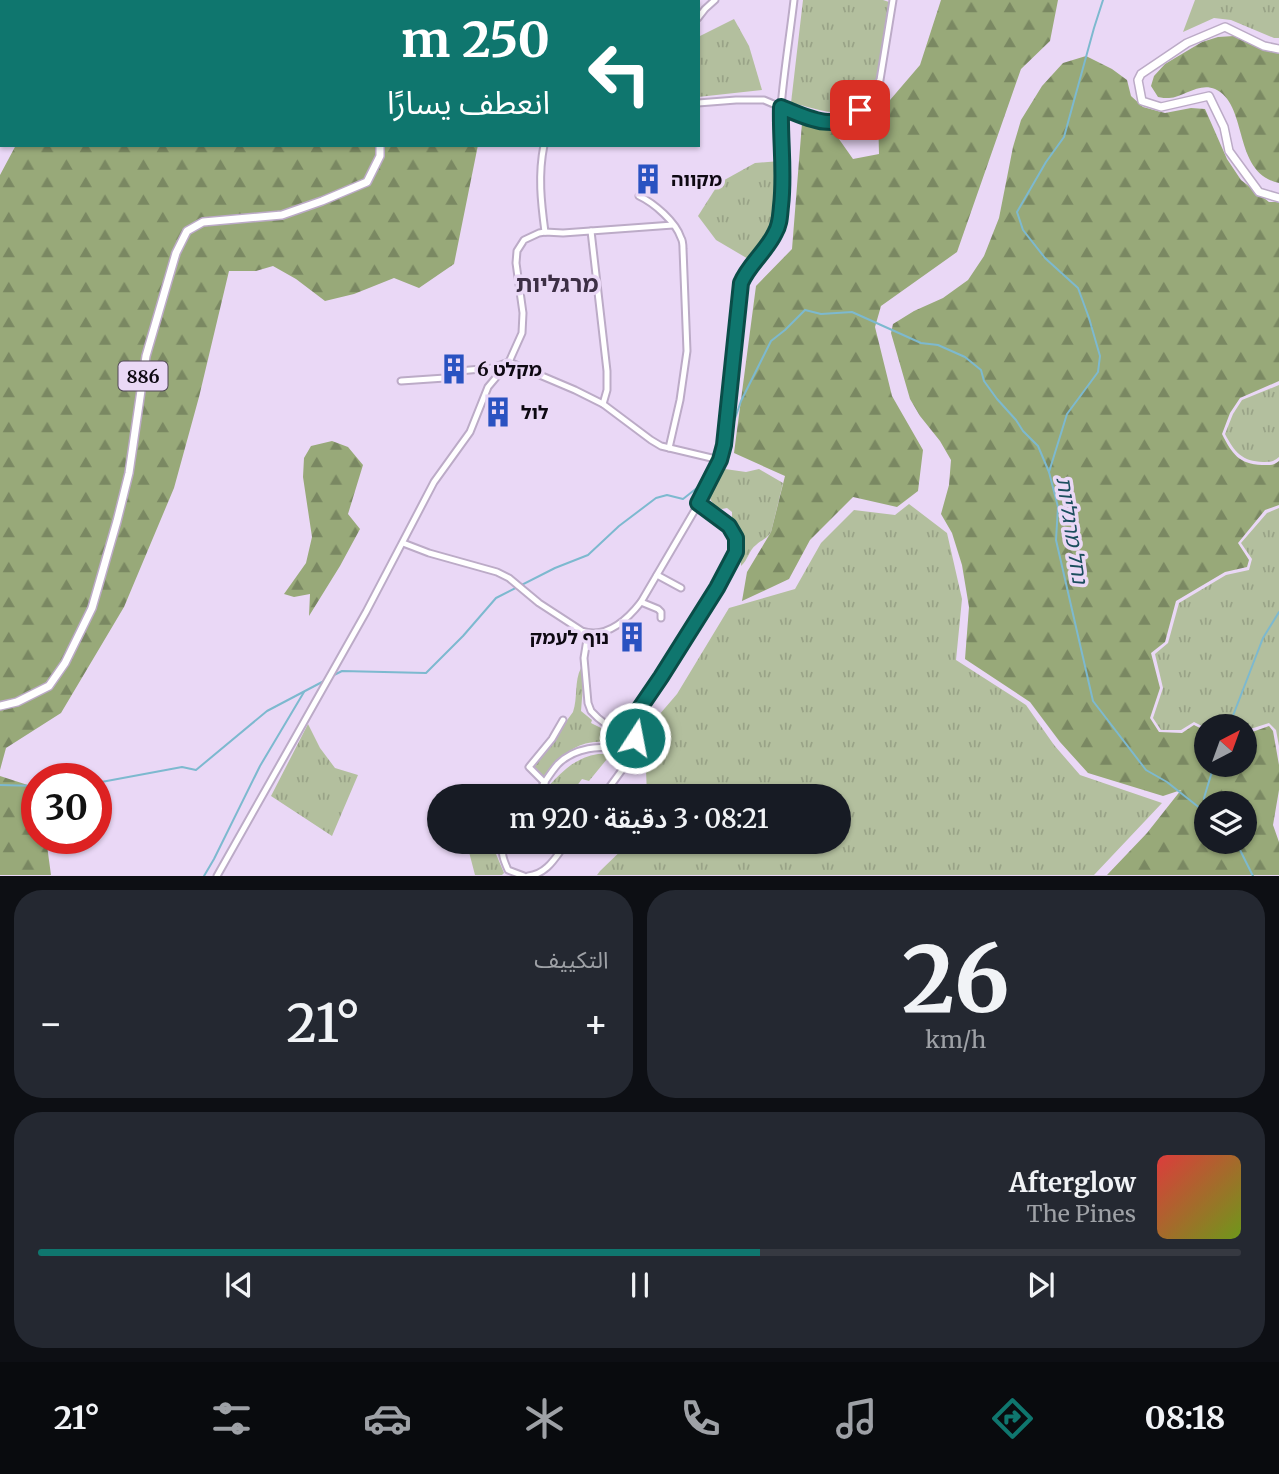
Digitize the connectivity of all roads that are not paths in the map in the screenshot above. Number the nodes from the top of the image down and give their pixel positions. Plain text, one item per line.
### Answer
1 (715, 0) edge
2 (794, 0) edge
3 (893, 0) edge
4 (700, 15) edge
5 (1279, 49) edge
6 (700, 103) edge
7 (781, 107) junction
8 (380, 147) edge
9 (544, 147) edge
10 (639, 196) dead end
11 (1279, 198) edge
12 (673, 225) junction
13 (591, 231) junction
14 (545, 232) junction
15 (509, 362) junction
16 (401, 381) dead end
17 (603, 404) junction
18 (669, 448) junction
19 (720, 460) junction
20 (698, 503) junction
21 (403, 543) junction
22 (657, 575) junction
23 (681, 588) dead end
24 (641, 602) junction
25 (661, 618) dead end
26 (588, 633) junction
27 (0, 706) edge
28 (563, 720) dead end
29 (631, 721) junction
30 (632, 747) junction
31 (545, 783) joint
32 (612, 784) edge
33 (502, 854) edge
34 (558, 854) edge
35 (507, 873) edge
36 (217, 876) edge
37 (526, 876) edge

1 - 4 street
2 - 7 street
3 - 7 street
5 - 11 main road
6 - 7 street
7 - 19 street
8 - 27 main road, 886
9 - 14 street
10 - 12 street
12 - 13 street
12 - 18 street
13 - 14 street
13 - 17 street
14 - 15 street
15 - 16 street
15 - 17 street
15 - 21 street
17 - 18 street
18 - 19 street
19 - 20 street
20 - 22 street
20 - 29 street
21 - 26 street
21 - 36 street
22 - 23 street
22 - 24 street
24 - 25 street
24 - 26 street
26 - 29 street
28 - 31 street
29 - 30 street
30 - 31 street
30 - 32 street
33 - 35 street
34 - 37 street
35 - 37 street

